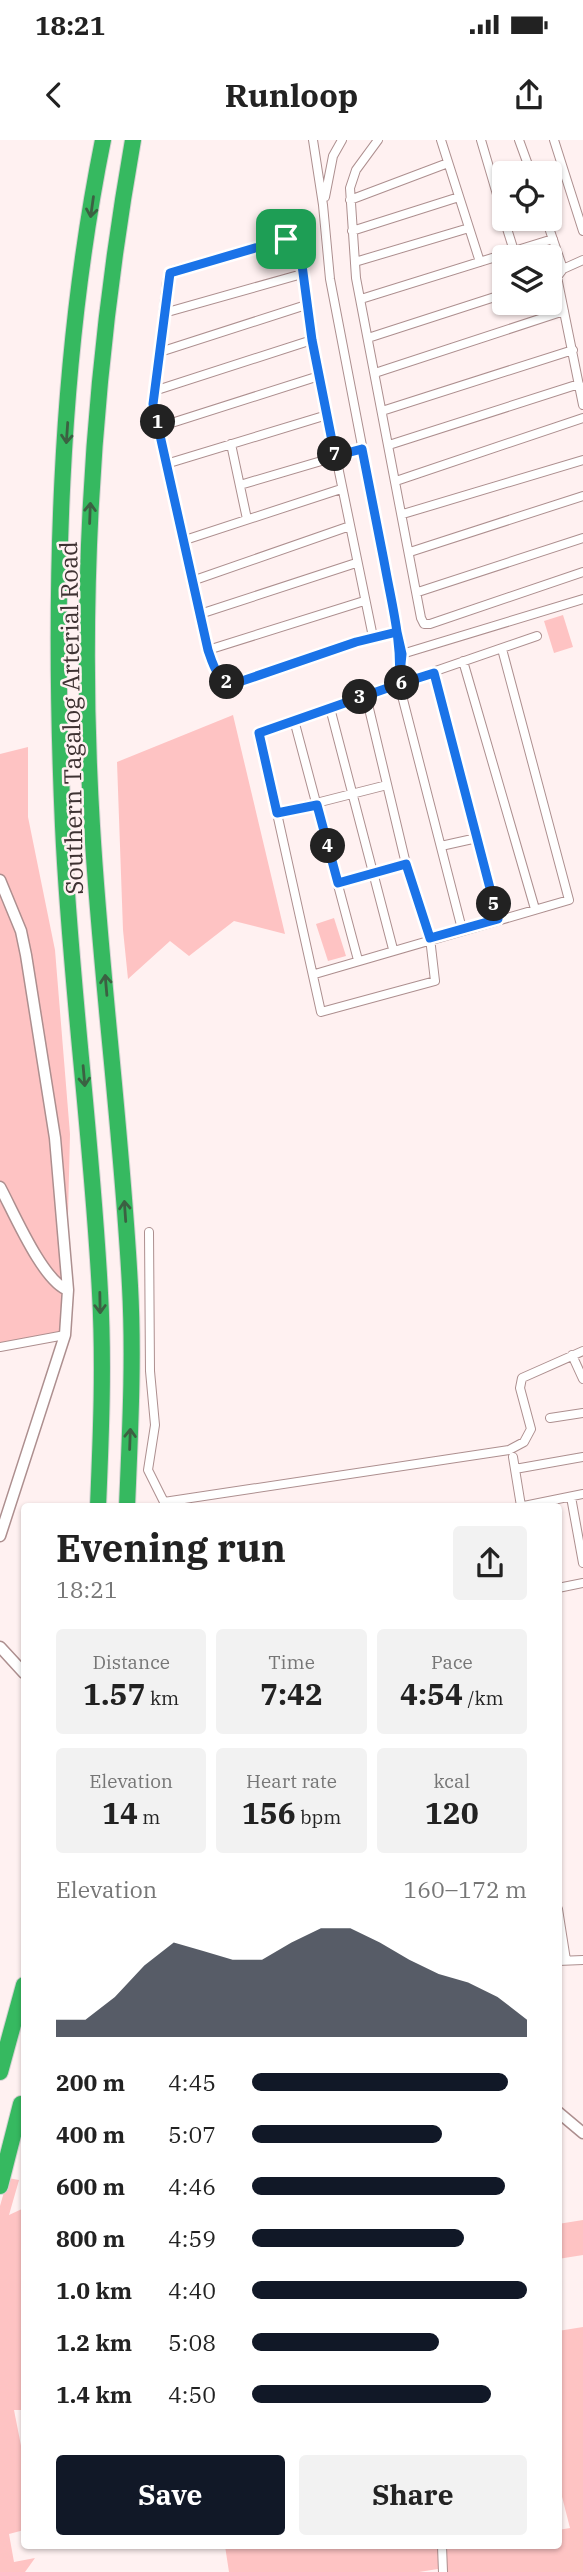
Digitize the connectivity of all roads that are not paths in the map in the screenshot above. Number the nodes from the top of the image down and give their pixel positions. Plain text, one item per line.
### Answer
1 (103, 140) edge
2 (133, 140) edge
3 (313, 140) edge
4 (342, 140) edge
5 (378, 140) edge
6 (441, 140) edge
7 (481, 140) edge
8 (519, 140) edge
9 (554, 140) edge
10 (527, 161) edge
11 (449, 163) junction
12 (492, 177) edge
13 (459, 197) junction
14 (350, 200) junction
15 (323, 205) junction
16 (469, 228) junction
17 (352, 231) junction
18 (550, 231) edge
19 (583, 231) edge
20 (553, 239) junction
21 (534, 245) edge
22 (492, 258) edge
23 (583, 260) edge
24 (355, 262) junction
25 (480, 262) junction
26 (563, 269) joint
27 (302, 274) junction
28 (492, 298) edge
29 (360, 299) junction
30 (306, 305) junction
31 (562, 305) edge
32 (564, 311) junction
33 (164, 313) junction
34 (368, 338) junction
35 (312, 340) junction
36 (573, 350) junction
37 (160, 352) junction
38 (375, 373) junction
39 (319, 376) junction
40 (579, 384) junction
41 (154, 391) junction
42 (583, 405) edge
43 (382, 411) junction
44 (327, 415) junction
45 (583, 418) edge
46 (159, 426) junction
47 (232, 444) junction
48 (389, 445) junction
49 (362, 449) junction
50 (335, 456) junction
51 (583, 460) edge
52 (166, 464) junction
53 (396, 481) junction
54 (240, 485) junction
55 (341, 488) junction
56 (583, 496) edge
57 (403, 514) junction
58 (247, 519) junction
59 (350, 526) junction
60 (583, 538) edge
61 (182, 541) junction
62 (410, 552) junction
63 (356, 563) junction
64 (583, 572) edge
65 (192, 581) junction
66 (418, 592) junction
67 (583, 599) edge
68 (363, 601) junction
69 (200, 614) junction
70 (397, 632) junction
71 (537, 636) dead end
72 (373, 637) junction
73 (502, 649) junction
74 (208, 650) junction
75 (402, 654) junction
76 (463, 661) junction
77 (434, 673) junction
78 (399, 684) junction
79 (366, 696) junction
80 (330, 708) junction
81 (294, 720) junction
82 (387, 785) junction
83 (353, 795) junction
84 (317, 805) junction
85 (277, 813) junction
86 (477, 838) junction
87 (441, 846) junction
88 (406, 864) junction
89 (373, 874) junction
90 (0, 880) edge
91 (338, 883) junction
92 (536, 909) junction
93 (498, 919) junction
94 (462, 929) junction
95 (430, 938) junction
96 (393, 949) junction
97 (358, 960) junction
98 (315, 974) junction
99 (0, 1186) edge
100 (149, 1231) dead end
101 (68, 1290) junction
102 (65, 1335) junction
103 (0, 1347) edge
104 (583, 1350) edge
105 (572, 1355) junction
106 (583, 1379) edge
107 (583, 1413) edge
108 (550, 1418) dead end
109 (513, 1457) dead end
110 (583, 1457) edge
111 (515, 1469) junction
112 (583, 1494) edge
113 (571, 1497) junction
114 (98, 1503) edge
115 (127, 1503) edge
116 (165, 1503) edge
117 (172, 1503) edge
118 (524, 1503) edge
119 (540, 1503) edge
120 (0, 1533) edge
121 (583, 1563) edge
122 (583, 1583) edge
123 (562, 1587) edge
124 (0, 1647) edge
125 (21, 1670) edge
126 (583, 1959) edge
127 (562, 1960) edge
128 (21, 1996) edge
129 (0, 2072) edge
130 (21, 2103) edge
131 (21, 2106) edge
132 (562, 2115) edge
133 (583, 2133) edge
134 (0, 2161) edge
135 (0, 2186) edge
136 (442, 2549) edge
137 (443, 2572) edge

1 -> 114 highway, Southern Tagalog Arterial Road
115 -> 2 highway, Southern Tagalog Arterial Road
3 - 15 street
4 - 15 street
5 - 14 street
6 - 11 street
7 - 12 street
8 - 10 street
9 - 19 street
11 - 13 street
11 - 14 street
13 - 16 street
13 - 17 street
14 - 17 street
15 - 49 street
16 - 24 street
16 - 25 street
17 - 24 street
18 - 20 street
20 - 21 street
20 - 26 street
22 - 25 street
23 - 26 street
24 - 29 street
25 - 29 street
27 - 30 street
27 - 33 street
27 - 33 street
28 - 34 street
29 - 34 street
30 - 35 street
30 - 37 street
31 - 32 street
32 - 36 street
32 - 38 street
33 - 37 street
34 - 38 street
35 - 39 street
35 - 41 street
36 - 40 street
36 - 43 street
37 - 41 street
38 - 43 street
39 - 44 street
39 - 46 street
40 - 42 street
40 - 48 street
41 - 46 street
43 - 48 street
44 - 47 street
44 - 50 street
45 - 53 street
46 - 52 street
47 - 52 street
47 - 54 street
48 - 53 street
49 - 50 street
49 - 70 street
50 - 54 street
50 - 55 street
51 - 57 street
52 - 61 street
53 - 57 street
54 - 58 street
55 - 58 street
55 - 59 street
56 - 62 street
57 - 62 street
58 - 61 street
59 - 63 street
59 - 65 street
60 - 66 street
61 - 65 street
62 - 66 street
63 - 68 street
63 - 69 street
64 - 66 street
65 - 69 street
67 - 75 street
68 - 72 street
68 - 74 street
69 - 74 street
70 - 72 street
70 - 75 street
71 - 73 street
72 - 74 street
73 - 76 street
73 - 92 street
75 - 78 street
76 - 77 street
76 - 92 street
77 - 78 street
77 - 86 street
78 - 79 street
78 - 87 street
79 - 80 street
79 - 82 street
80 - 81 street
80 - 83 street
81 - 84 street
81 - 85 street
82 - 83 street
82 - 88 street
83 - 84 street
83 - 89 street
84 - 85 street
84 - 91 street
85 - 98 street
86 - 87 street
86 - 93 street
87 - 94 street
88 - 89 street
88 - 95 street
89 - 91 street
89 - 96 street
90 - 101 street
91 - 97 street
92 - 93 street
93 - 94 street
94 - 95 street
95 - 96 street
95 - 98 street
96 - 97 street
97 - 98 street
99 - 101 street
100 - 116 street
101 - 102 street
102 - 103 street
102 - 120 street
104 - 105 street
105 - 106 street
105 - 117 street
107 - 108 street
109 - 111 street
110 - 111 street
111 - 118 street
112 - 113 street
113 - 119 street
113 - 121 street
122 - 123 street
124 - 125 street
126 - 127 street
128 - 129 highway
130 - 134 highway
131 - 135 highway
132 - 133 street
136 - 137 street

